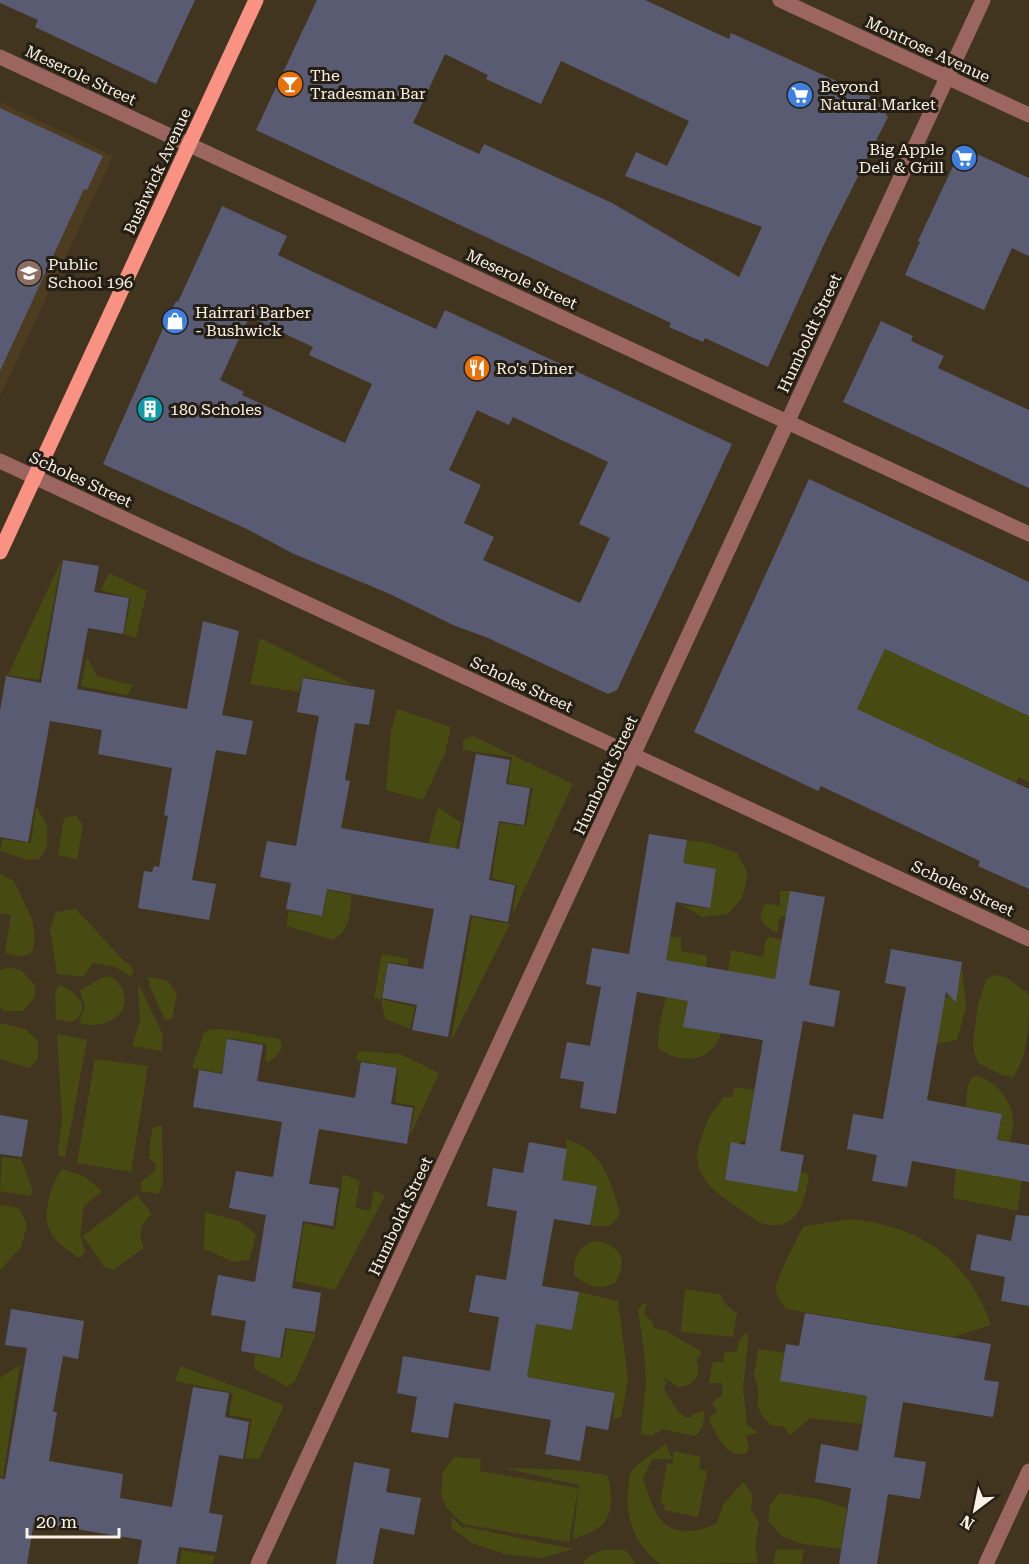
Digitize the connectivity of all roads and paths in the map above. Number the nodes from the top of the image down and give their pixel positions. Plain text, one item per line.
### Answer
1 (256, 0) edge
2 (780, 0) edge
3 (983, 0) edge
4 (0, 57) edge
5 (947, 77) junction
6 (1029, 116) edge
7 (189, 144) junction
8 (788, 422) junction
9 (0, 461) edge
10 (35, 477) junction
11 (1029, 534) edge
12 (0, 552) edge
13 (633, 756) junction
14 (1029, 939) edge
15 (1029, 1471) edge
16 (258, 1564) edge
17 (986, 1564) edge

1 - 7 main road, Bushwick Avenue
2 - 5 street, Montrose Avenue
3 - 5 street, Humboldt Street
4 - 7 street, Meserole Street
5 - 6 street, Montrose Avenue
5 - 8 street, Humboldt Street
7 - 8 street, Meserole Street
7 - 10 main road, Bushwick Avenue
8 - 11 street, Meserole Street
8 - 13 street, Humboldt Street
9 - 10 street, Scholes Street
10 - 12 main road, Bushwick Avenue
10 - 13 street, Scholes Street
13 - 14 street, Scholes Street
13 - 16 street, Humboldt Street
15 - 17 street

